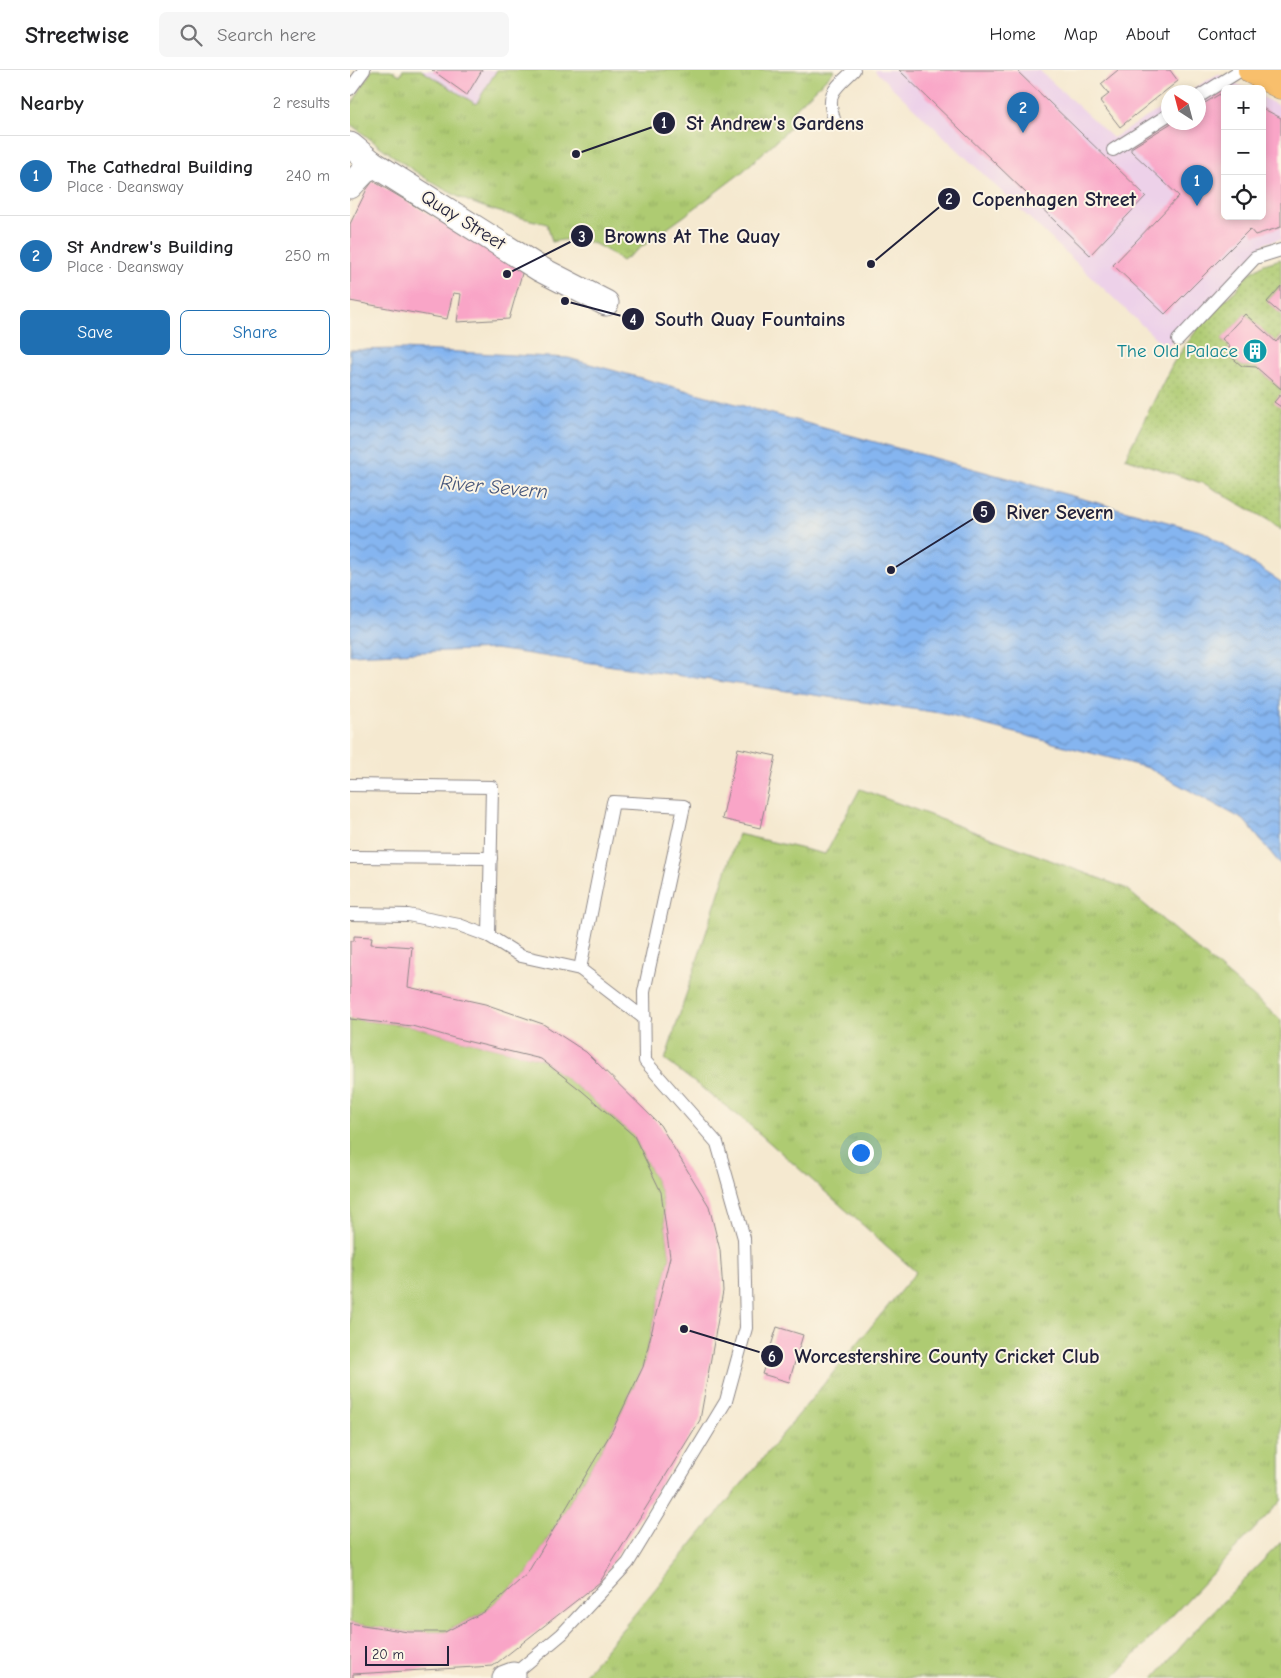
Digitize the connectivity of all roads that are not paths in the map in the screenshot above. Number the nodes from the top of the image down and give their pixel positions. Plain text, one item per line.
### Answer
1 (364, 70) edge
2 (854, 70) edge
3 (1241, 70) edge
4 (1252, 70) edge
5 (1281, 85) edge
6 (350, 89) edge
7 (1206, 92) edge
8 (834, 119) dead end
9 (1161, 120) edge
10 (350, 145) edge
11 (1114, 150) dead end
12 (372, 163) junction
13 (350, 186) edge
14 (1281, 250) edge
15 (606, 303) dead end
16 (1178, 340) dead end
17 (350, 784) edge
18 (350, 857) edge
19 (491, 858) junction
20 (350, 914) edge
21 (490, 936) junction
22 (580, 969) junction
23 (644, 1019) junction
24 (509, 1677) edge

1 - 6 lane
2 - 8 lane
3 - 7 lane
4 - 5 main road
9 - 11 lane
10 - 12 street, Quay Street
12 - 13 street
12 - 15 street, Quay Street
14 - 16 lane
17 - 19 lane
18 - 19 lane
19 - 21 lane
20 - 21 lane
21 - 22 lane
22 - 23 lane
22 - 23 lane
23 - 24 lane

